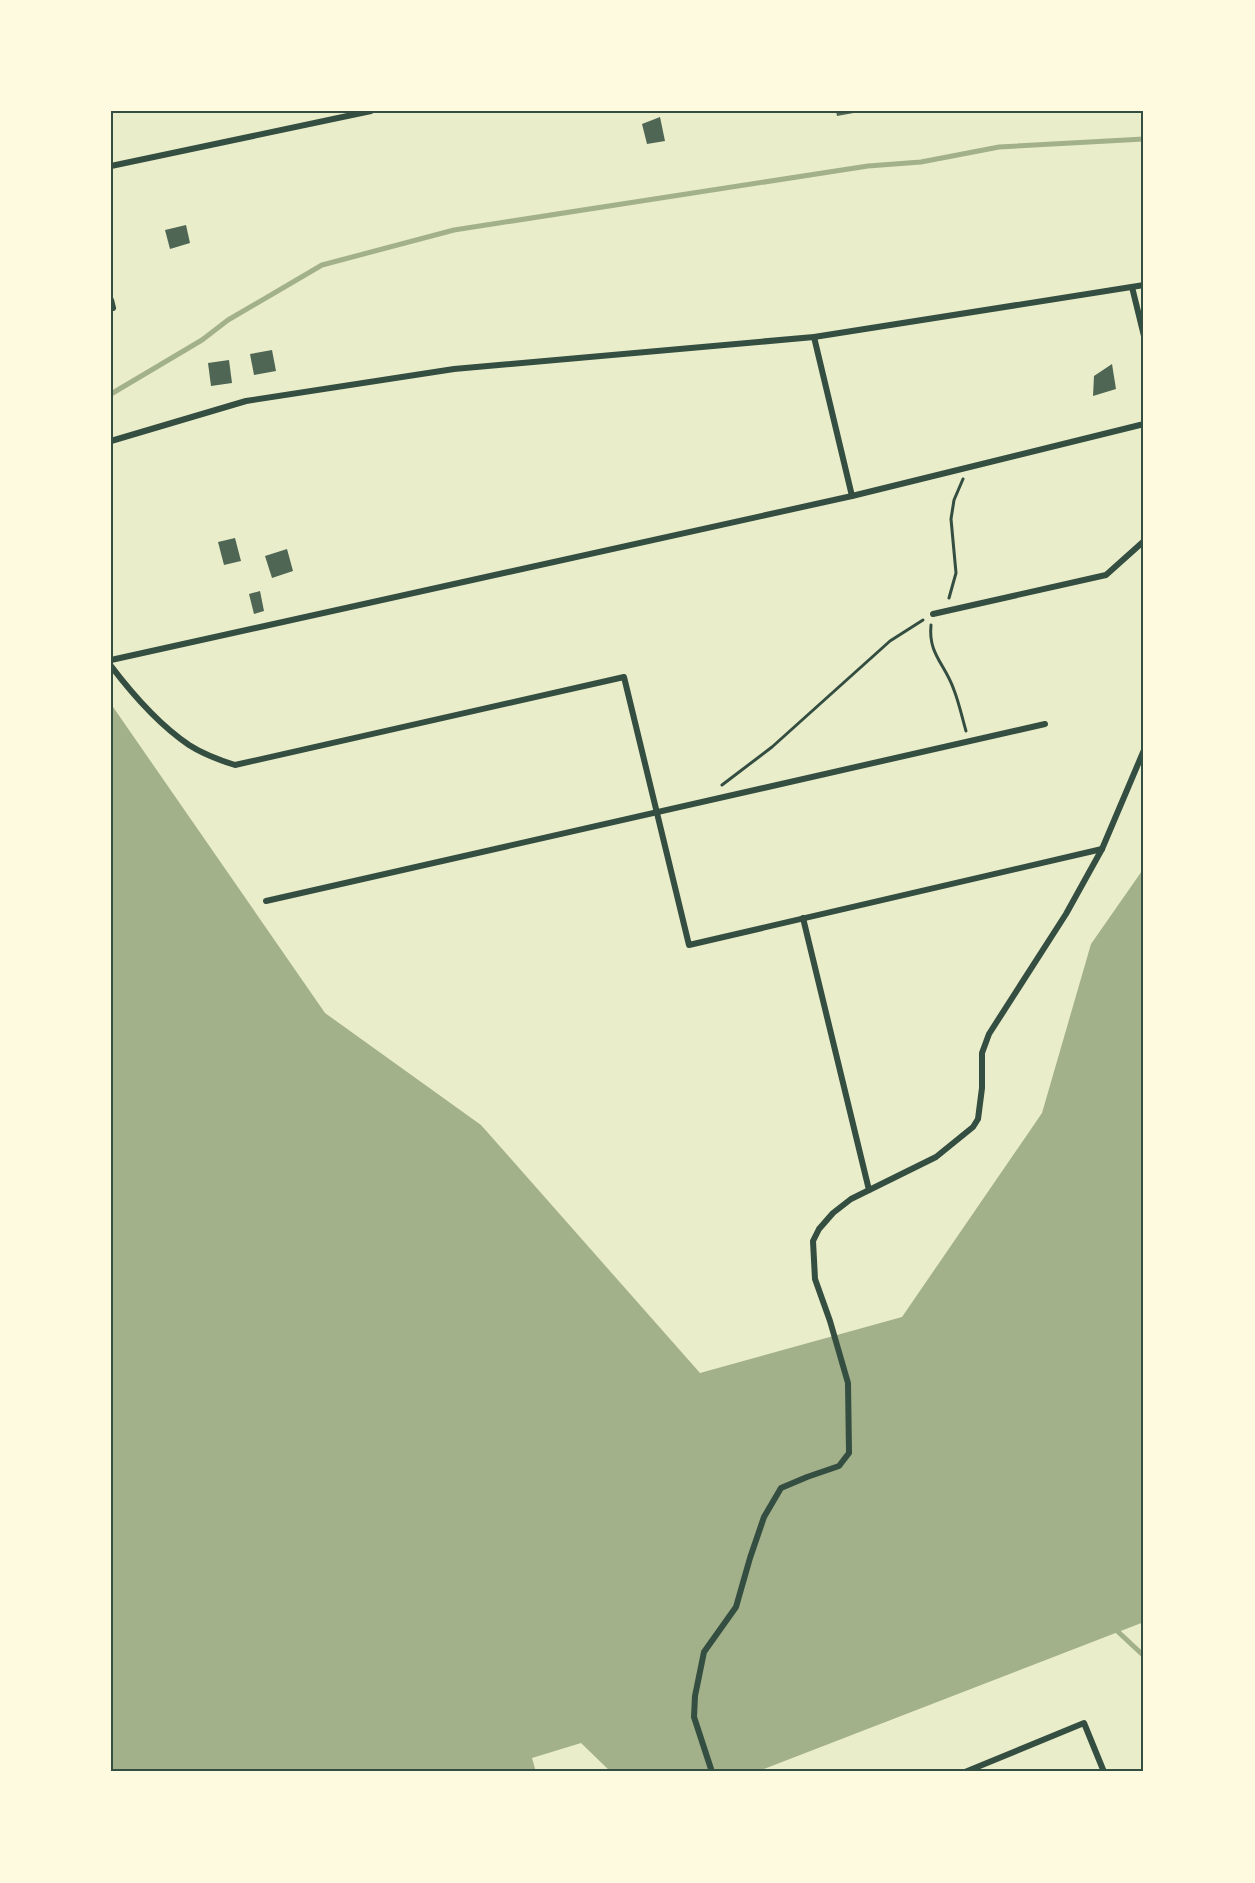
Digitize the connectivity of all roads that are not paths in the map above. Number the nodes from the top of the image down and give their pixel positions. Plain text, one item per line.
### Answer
1 (371, 111) edge
2 (111, 166) edge
3 (1144, 285) edge
4 (1132, 287) junction
5 (111, 300) edge
6 (113, 308) dead end
7 (1144, 336) edge
8 (814, 337) junction
9 (1144, 424) edge
10 (111, 441) edge
11 (852, 496) junction
12 (1144, 541) edge
13 (933, 614) road end
14 (111, 660) edge
15 (111, 666) edge
16 (1045, 724) dead end
17 (1144, 750) edge
18 (656, 812) junction
19 (1102, 849) junction
20 (266, 901) dead end
21 (803, 918) junction
22 (869, 1190) junction
23 (712, 1772) edge
24 (965, 1772) edge
25 (1104, 1772) edge

1 - 2 street
3 - 4 street
4 - 7 street
4 - 8 street
5 - 6 street
8 - 10 street
8 - 11 street
9 - 11 street
11 - 14 street
12 - 13 street
15 - 18 street
16 - 18 street
17 - 19 street
18 - 20 street
18 - 21 street
19 - 21 street
19 - 22 street
21 - 22 street
22 - 23 street
24 - 25 street

